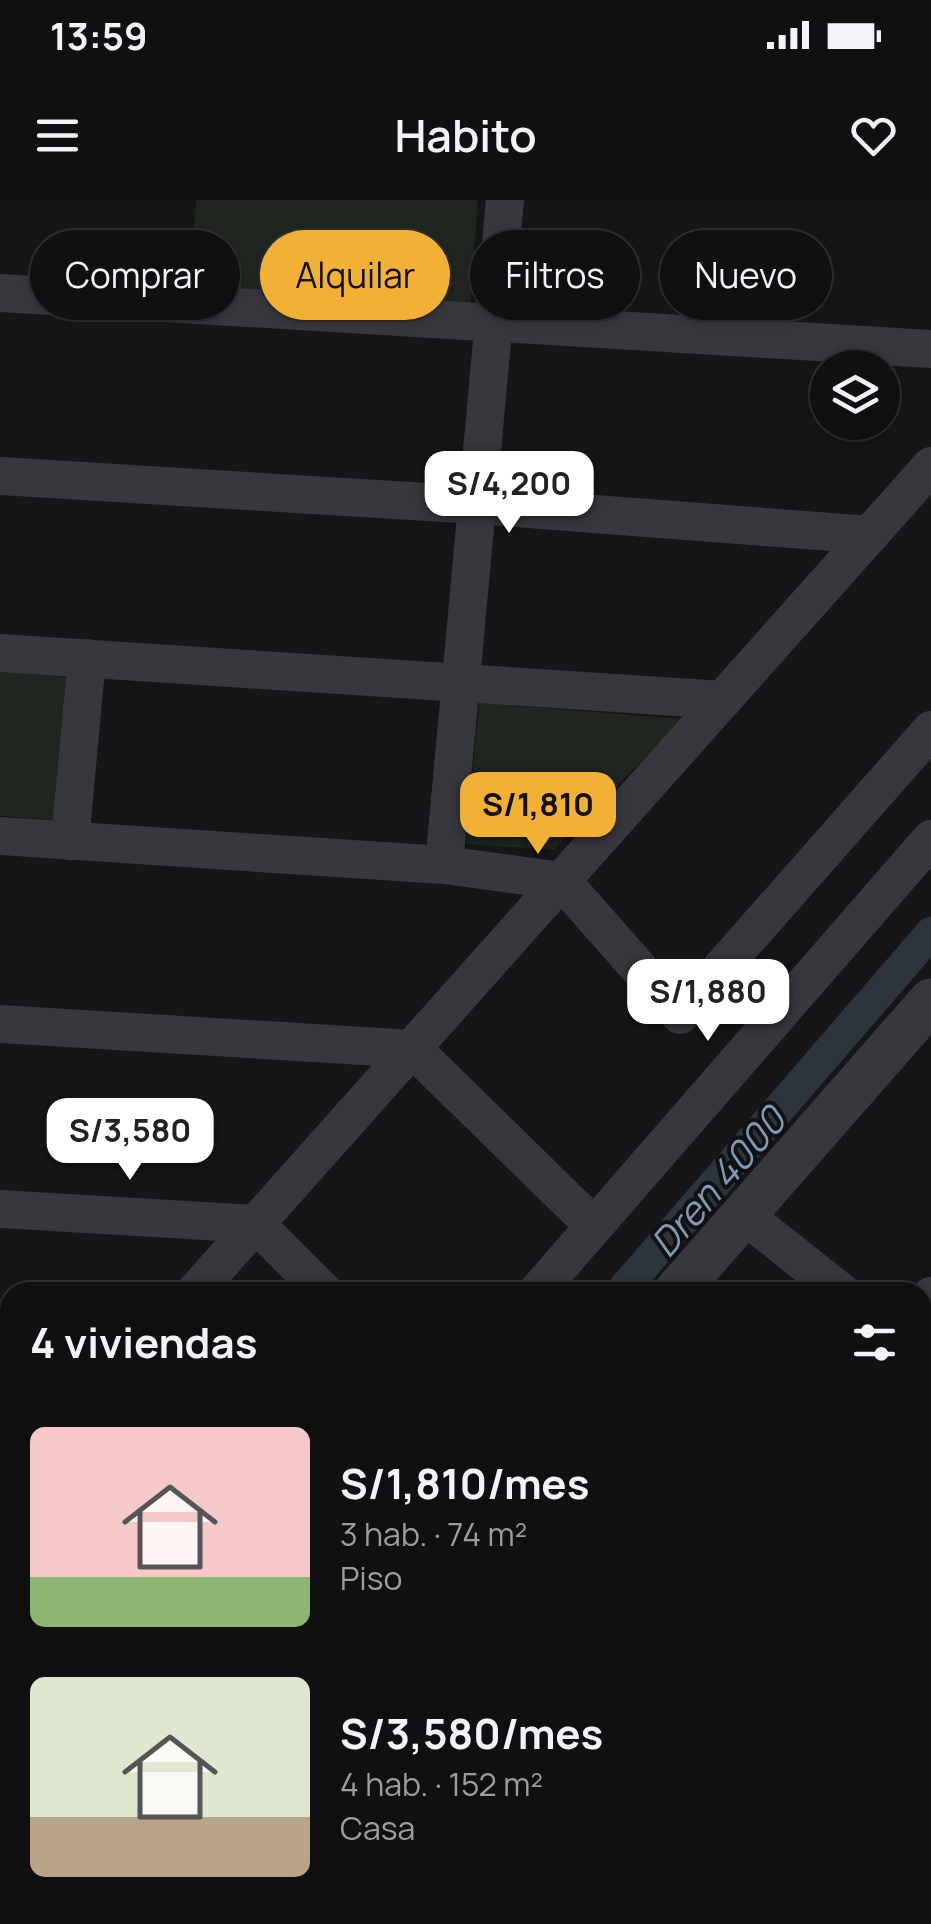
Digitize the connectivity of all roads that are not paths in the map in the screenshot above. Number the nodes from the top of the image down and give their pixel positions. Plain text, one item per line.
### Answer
1 (505, 200) edge
2 (0, 293) edge
3 (494, 321) junction
4 (931, 349) edge
5 (931, 466) edge
6 (0, 476) edge
7 (477, 505) junction
8 (870, 535) junction
9 (0, 653) edge
10 (87, 658) junction
11 (464, 680) junction
12 (724, 700) junction
13 (931, 730) edge
14 (0, 836) edge
15 (931, 840) edge
16 (70, 841) junction
17 (444, 866) junction
18 (562, 881) junction
19 (931, 1001) edge
20 (0, 1024) edge
21 (413, 1048) junction
22 (0, 1209) edge
23 (744, 1215) junction
24 (256, 1224) junction
25 (594, 1226) junction
26 (204, 1282) edge
27 (314, 1282) edge
28 (546, 1282) edge
29 (685, 1282) edge
30 (828, 1282) edge

1 - 3 street
2 - 3 street
3 - 4 street
3 - 7 street
5 - 8 street
6 - 7 street
7 - 8 street
7 - 11 street
8 - 12 street
9 - 10 street
10 - 11 street
10 - 16 street
11 - 12 street
11 - 17 street
12 - 18 street
13 - 18 street
14 - 16 street
15 - 25 street
16 - 17 street
17 - 18 street
18 - 21 street
19 - 23 street
20 - 21 street
21 - 24 street
21 - 25 street
22 - 24 street
23 - 29 street
23 - 30 street
24 - 26 street
24 - 27 street
25 - 28 street

